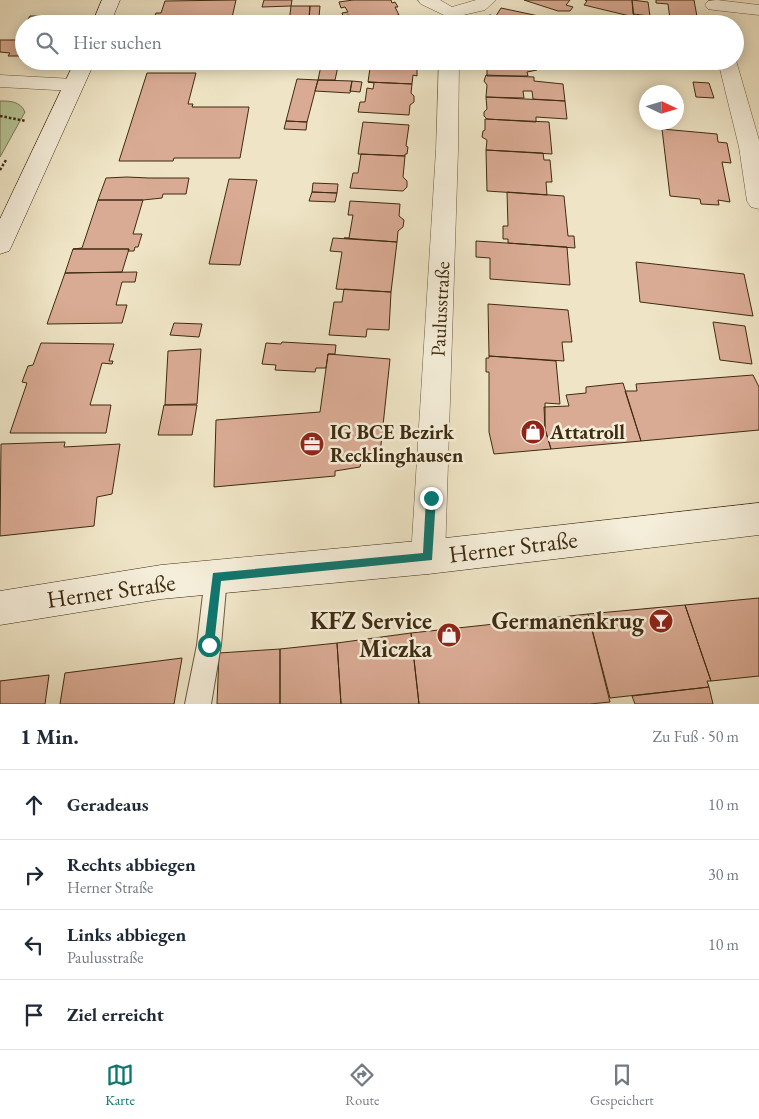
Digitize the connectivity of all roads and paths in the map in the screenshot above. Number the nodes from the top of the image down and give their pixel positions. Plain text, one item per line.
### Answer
1 (111, 0) edge
2 (426, 0) edge
3 (487, 0) edge
4 (714, 2) edge
5 (759, 10) edge
6 (105, 15) edge
7 (446, 15) edge
8 (457, 15) edge
9 (717, 15) edge
10 (81, 70) edge
11 (449, 70) edge
12 (731, 70) edge
13 (0, 81) edge
14 (74, 85) junction
15 (0, 116) edge
16 (23, 128) dead end
17 (754, 148) edge
18 (9, 154) dead end
19 (0, 170) edge
20 (759, 201) edge
21 (0, 245) edge
22 (759, 520) edge
23 (428, 557) junction
24 (216, 577) junction
25 (0, 608) edge
26 (198, 704) edge

1 - 6 street
2 - 7 street
3 - 8 street
4 - 5 street
4 - 9 street
10 - 14 street
11 - 23 street, Paulusstraße
12 - 17 street
13 - 14 street
14 - 21 street
15 - 16 path
17 - 20 street
18 - 19 path
22 - 23 street, Herner Straße
23 - 24 street, Herner Straße
24 - 25 street, Herner Straße
24 - 26 lane

